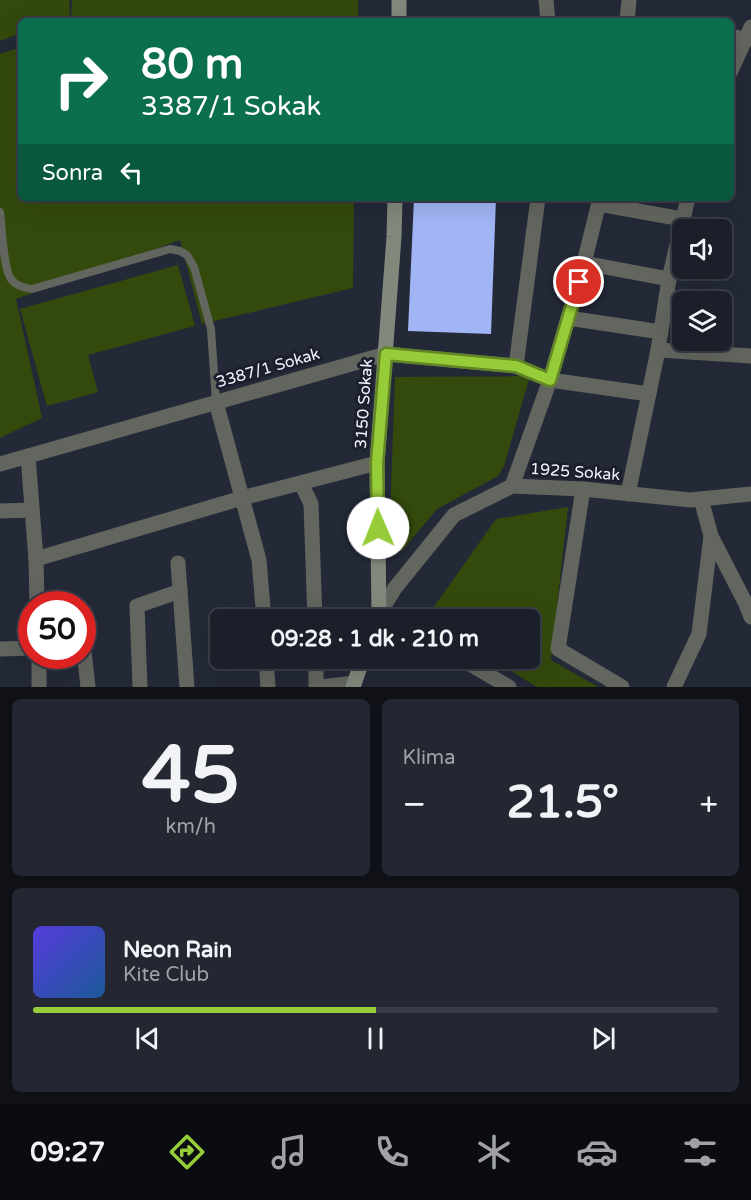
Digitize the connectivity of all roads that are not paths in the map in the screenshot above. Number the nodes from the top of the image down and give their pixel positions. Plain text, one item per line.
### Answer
1 (399, 0) edge
2 (546, 0) edge
3 (630, 0) edge
4 (399, 18) edge
5 (548, 18) edge
6 (627, 18) edge
7 (749, 33) edge
8 (734, 35) edge
9 (734, 65) edge
10 (395, 201) edge
11 (538, 201) edge
12 (599, 201) edge
13 (687, 201) edge
14 (0, 212) edge
15 (682, 219) joint
16 (584, 263) junction
17 (672, 265) edge
18 (669, 279) junction
19 (568, 318) junction
20 (662, 332) junction
21 (658, 350) junction
22 (386, 354) junction
23 (751, 356) edge
24 (516, 366) junction
25 (550, 380) junction
26 (649, 394) junction
27 (216, 402) junction
28 (28, 456) junction
29 (377, 463) junction
30 (0, 464) edge
31 (301, 483) junction
32 (512, 486) junction
33 (583, 489) junction
34 (628, 494) junction
35 (751, 494) edge
36 (242, 498) junction
37 (701, 499) junction
38 (32, 510) junction
39 (0, 511) edge
40 (711, 536) junction
41 (36, 559) junction
42 (178, 563) dead end
43 (37, 591) edge
44 (180, 591) junction
45 (263, 609) edge
46 (315, 609) edge
47 (382, 609) edge
48 (386, 609) edge
49 (751, 617) edge
50 (18, 648) edge
51 (0, 649) edge
52 (39, 669) edge
53 (86, 669) edge
54 (267, 669) edge
55 (316, 669) edge
56 (359, 669) edge
57 (479, 669) edge
58 (353, 685) edge
59 (39, 687) edge
60 (88, 687) edge
61 (140, 687) edge
62 (187, 687) edge
63 (268, 687) edge
64 (316, 687) edge
65 (322, 687) edge
66 (509, 687) edge
67 (622, 687) edge
68 (674, 687) edge

1 - 4 main road
2 - 5 street
3 - 6 street
7 - 8 street
7 - 9 street
10 - 22 main road, 3150 Sokak
11 - 24 street
12 - 15 street
12 - 16 street
13 - 15 street
14 - 27 lane
16 - 18 street
16 - 19 street
17 - 18 street
18 - 20 street
19 - 20 street
19 - 25 street
20 - 21 street
21 - 23 street
21 - 26 street
22 - 24 street, 3387/1 Sokak
22 - 27 street, 3387/1 Sokak
22 - 29 main road, 3150 Sokak
24 - 25 street, 3387/1 Sokak
25 - 26 street, 3387/1 Sokak
25 - 32 street
26 - 34 street
27 - 28 street, 3387/1 Sokak
27 - 36 street
28 - 30 street, 3387/1 Sokak
28 - 38 street
29 - 31 street
29 - 47 main road, 3150 Sokak
31 - 36 street
31 - 46 street
32 - 33 street, 1925 Sokak
32 - 48 street, 1925 Sokak
33 - 34 street, 1925 Sokak
33 - 67 street
34 - 37 street, 1925 Sokak
35 - 37 street, 1925 Sokak
36 - 41 street
36 - 45 street
37 - 40 street
38 - 39 street
38 - 41 street
40 - 49 street
40 - 68 street
41 - 43 street
42 - 44 street
44 - 61 street
44 - 62 street
50 - 51 street
52 - 59 street
53 - 60 street
54 - 63 street
55 - 64 street
56 - 58 main road
57 - 66 street
58 - 65 street

